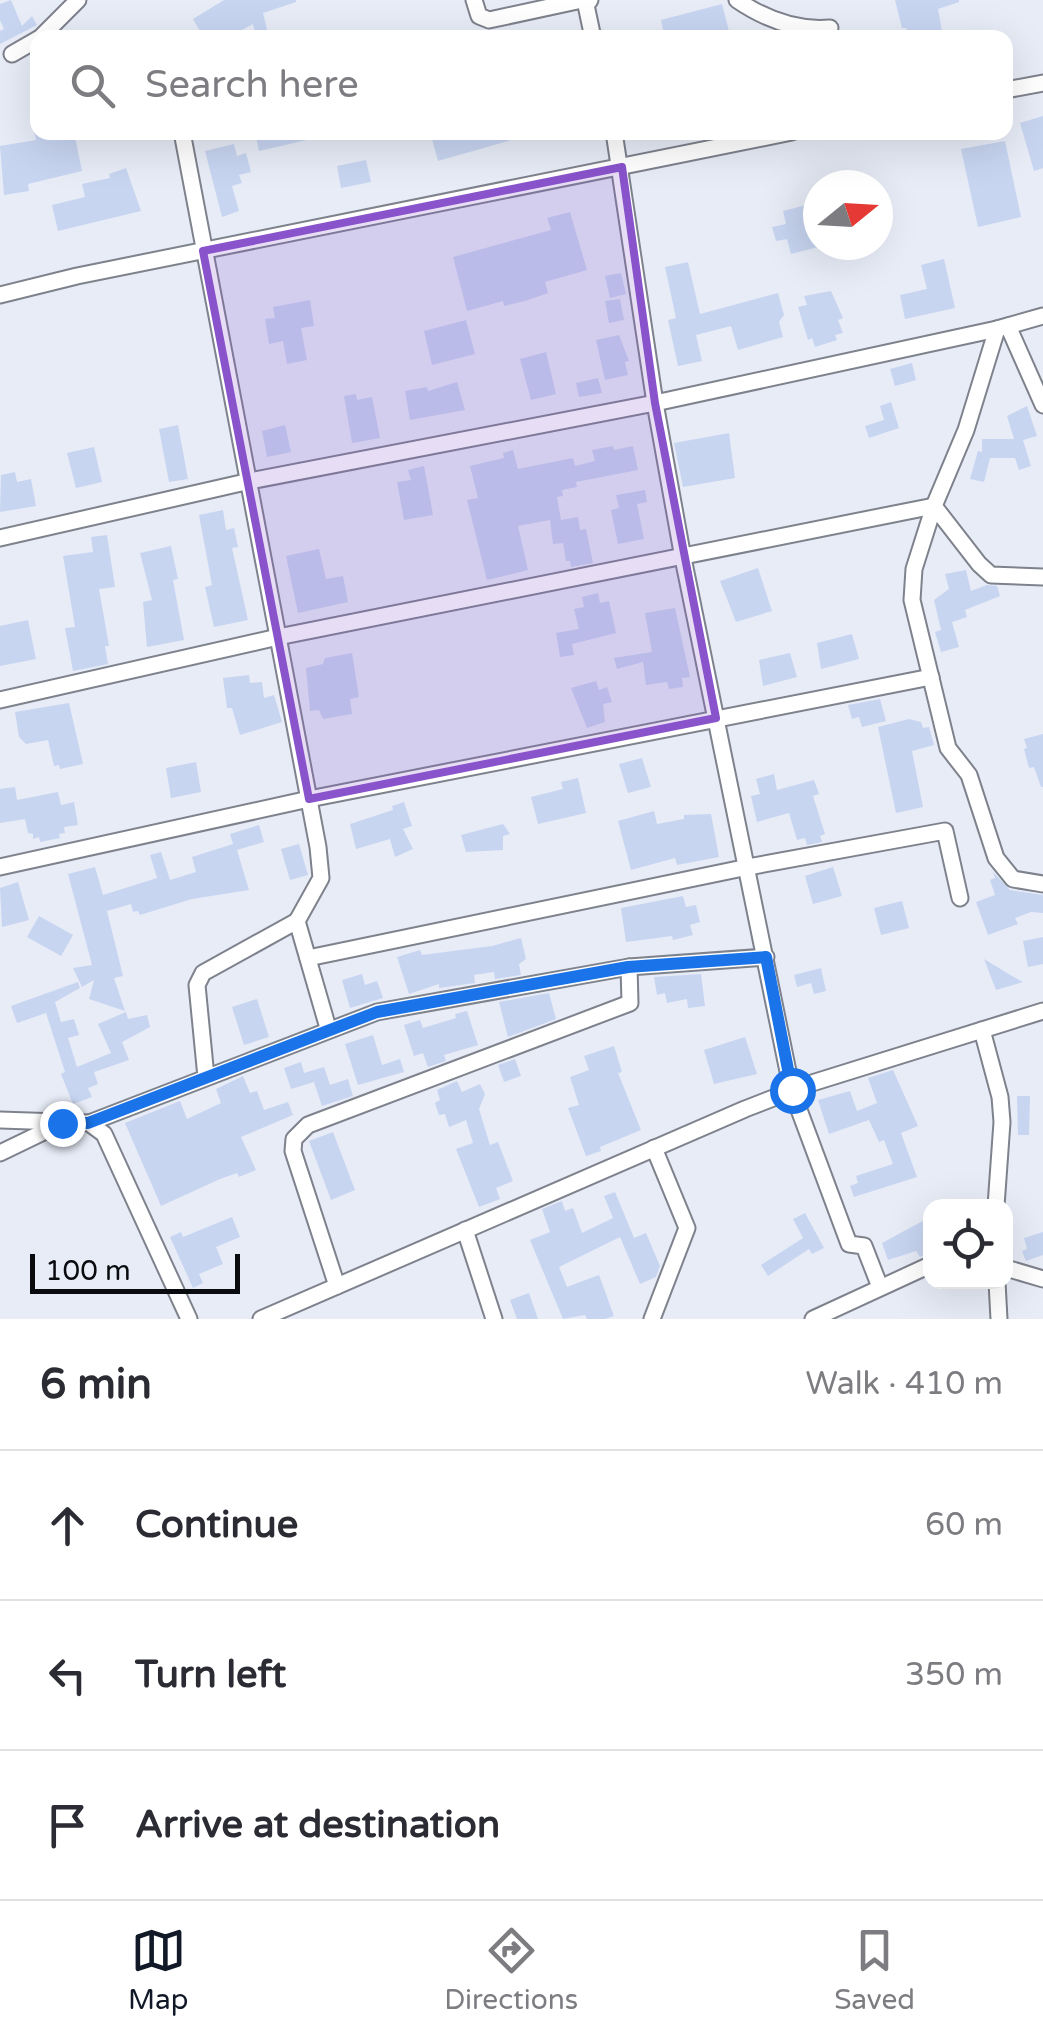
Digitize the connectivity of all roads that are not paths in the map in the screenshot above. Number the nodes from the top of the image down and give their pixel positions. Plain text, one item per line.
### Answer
1 (474, 0) edge
2 (582, 0) edge
3 (590, 0) edge
4 (736, 0) edge
5 (68, 3) edge
6 (830, 28) dead end
7 (46, 30) edge
8 (591, 30) edge
9 (30, 43) edge
10 (12, 54) dead end
11 (1043, 83) edge
12 (1013, 89) edge
13 (183, 140) edge
14 (616, 140) edge
15 (753, 140) edge
16 (622, 167) junction
17 (203, 251) junction
18 (0, 295) edge
19 (1043, 316) edge
20 (1003, 328) junction
21 (655, 403) junction
22 (1043, 405) edge
23 (250, 482) junction
24 (934, 506) junction
25 (0, 538) edge
26 (683, 558) junction
27 (1043, 576) edge
28 (278, 636) junction
29 (931, 677) junction
30 (0, 700) edge
31 (716, 718) junction
32 (309, 799) junction
33 (748, 867) junction
34 (0, 868) edge
35 (1043, 884) edge
36 (960, 898) dead end
37 (297, 921) junction
38 (766, 957) junction
39 (308, 958) junction
40 (628, 967) junction
41 (1043, 1011) edge
42 (328, 1028) junction
43 (982, 1030) junction
44 (206, 1077) junction
45 (792, 1090) junction
46 (0, 1120) edge
47 (62, 1123) junction
48 (88, 1123) junction
49 (654, 1148) junction
50 (0, 1152) edge
51 (996, 1199) edge
52 (466, 1230) junction
53 (923, 1268) edge
54 (1013, 1270) edge
55 (1043, 1278) edge
56 (336, 1286) junction
57 (880, 1287) junction
58 (997, 1289) edge
59 (843, 1312) edge
60 (189, 1319) edge
61 (262, 1319) edge
62 (494, 1319) edge
63 (652, 1319) edge
64 (813, 1319) edge
65 (999, 1319) edge

1 - 2 street
3 - 8 street
4 - 6 street
5 - 7 street
9 - 10 street
11 - 12 street
13 - 17 street
14 - 16 street
15 - 16 street
16 - 17 street
16 - 21 street
17 - 18 street
17 - 23 street
19 - 20 street
20 - 21 street
20 - 22 street
20 - 24 street
21 - 23 street
21 - 26 street
23 - 25 street
23 - 28 street
24 - 26 street
24 - 27 street
24 - 29 street
26 - 28 street
26 - 31 street
28 - 30 street
28 - 32 street
29 - 31 street
29 - 35 street
31 - 32 street
31 - 33 street
32 - 34 street
32 - 37 street
33 - 36 street
33 - 38 street
33 - 39 street
37 - 39 street
37 - 44 street
38 - 40 street
38 - 45 street
39 - 42 street
40 - 42 street
40 - 56 street
41 - 43 street
42 - 44 street
43 - 45 street
43 - 51 street
44 - 48 street
45 - 49 street
45 - 57 street
46 - 47 street
47 - 48 street
47 - 50 street
48 - 60 street
49 - 52 street
49 - 63 street
52 - 56 street
52 - 62 street
53 - 57 street
54 - 55 street
56 - 61 street
57 - 59 street
58 - 65 street
59 - 64 street

